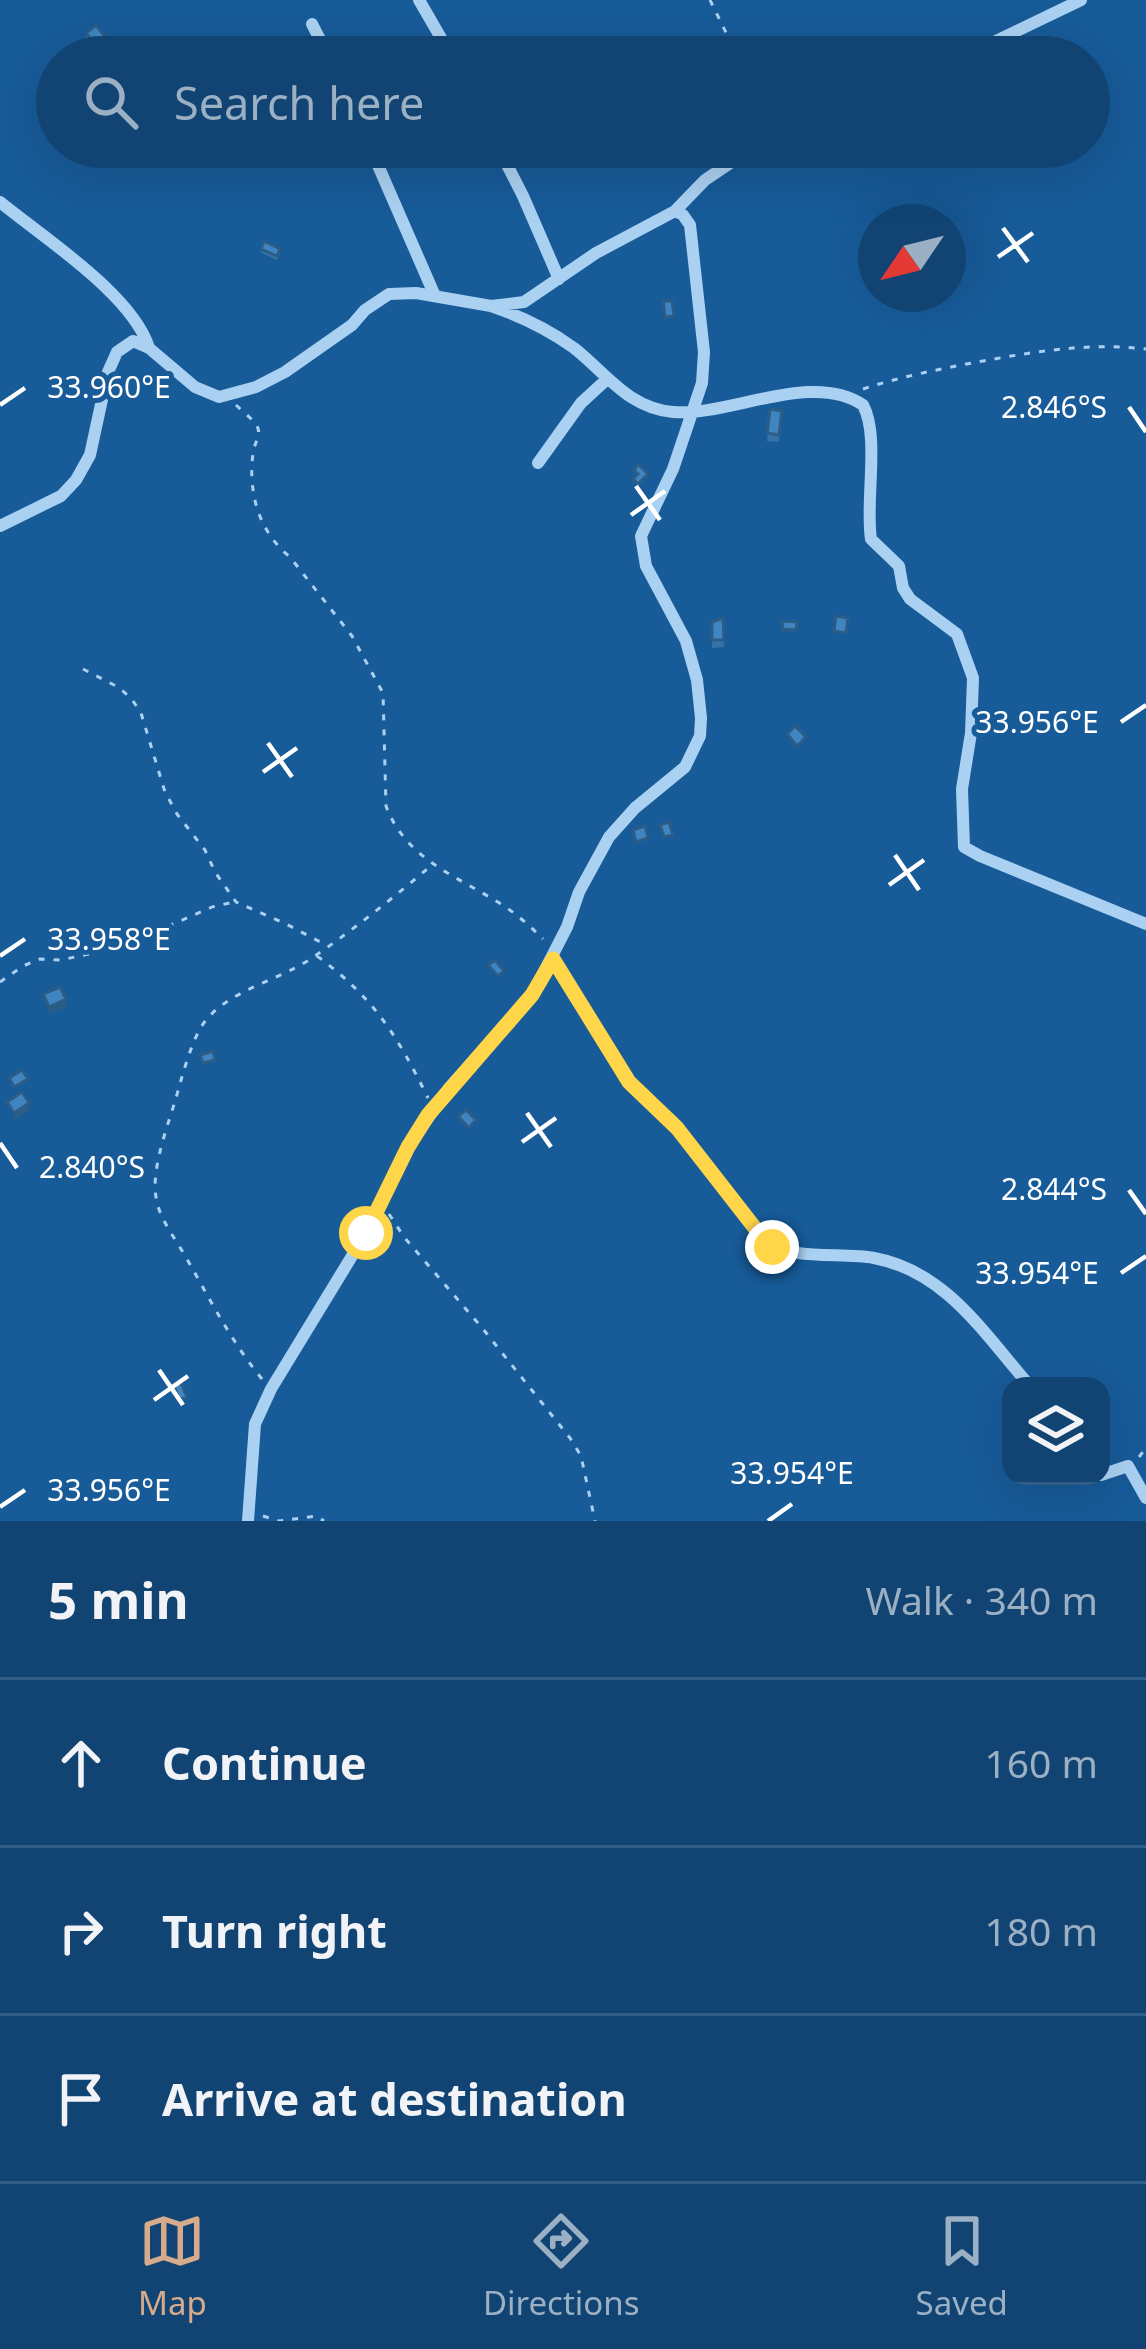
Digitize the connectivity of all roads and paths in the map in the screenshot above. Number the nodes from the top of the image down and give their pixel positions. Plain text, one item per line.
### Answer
1 (419, 0) edge
2 (710, 0) edge
3 (1081, 0) edge
4 (312, 24) dead end
5 (318, 36) edge
6 (440, 36) edge
7 (728, 36) edge
8 (1006, 36) edge
9 (379, 168) edge
10 (509, 168) edge
11 (722, 168) edge
12 (0, 202) edge
13 (675, 212) junction
14 (559, 279) junction
15 (435, 296) junction
16 (491, 306) junction
17 (149, 348) junction
18 (1146, 349) edge
19 (606, 380) junction
20 (226, 395) junction
21 (844, 395) junction
22 (694, 412) junction
23 (538, 463) dead end
24 (0, 526) edge
25 (83, 669) dead end
26 (434, 863) junction
27 (236, 902) junction
28 (1146, 924) edge
29 (328, 946) junction
30 (316, 955) junction
31 (555, 955) junction
32 (0, 982) edge
33 (433, 1109) junction
34 (384, 1195) junction
35 (1022, 1377) edge
36 (271, 1390) junction
37 (1110, 1472) edge
38 (1146, 1498) edge
39 (248, 1517) edge
40 (324, 1521) edge
41 (595, 1521) edge

1 - 6 street
2 - 7 path
3 - 8 street
4 - 5 street
9 - 15 street
10 - 14 street
11 - 13 street
12 - 17 street
13 - 14 street
13 - 22 street
14 - 16 street
15 - 16 street
15 - 20 street
16 - 19 street
17 - 20 street
17 - 24 street
18 - 21 path
19 - 22 street
19 - 23 street
20 - 26 path
21 - 22 street
21 - 28 street
22 - 31 street
25 - 27 path
26 - 29 path
26 - 31 path
27 - 29 path
27 - 32 path
29 - 30 path
30 - 33 path
30 - 36 path
31 - 33 street
31 - 35 street
33 - 34 street
34 - 36 street
34 - 41 path
36 - 39 street
37 - 38 street
39 - 40 path

